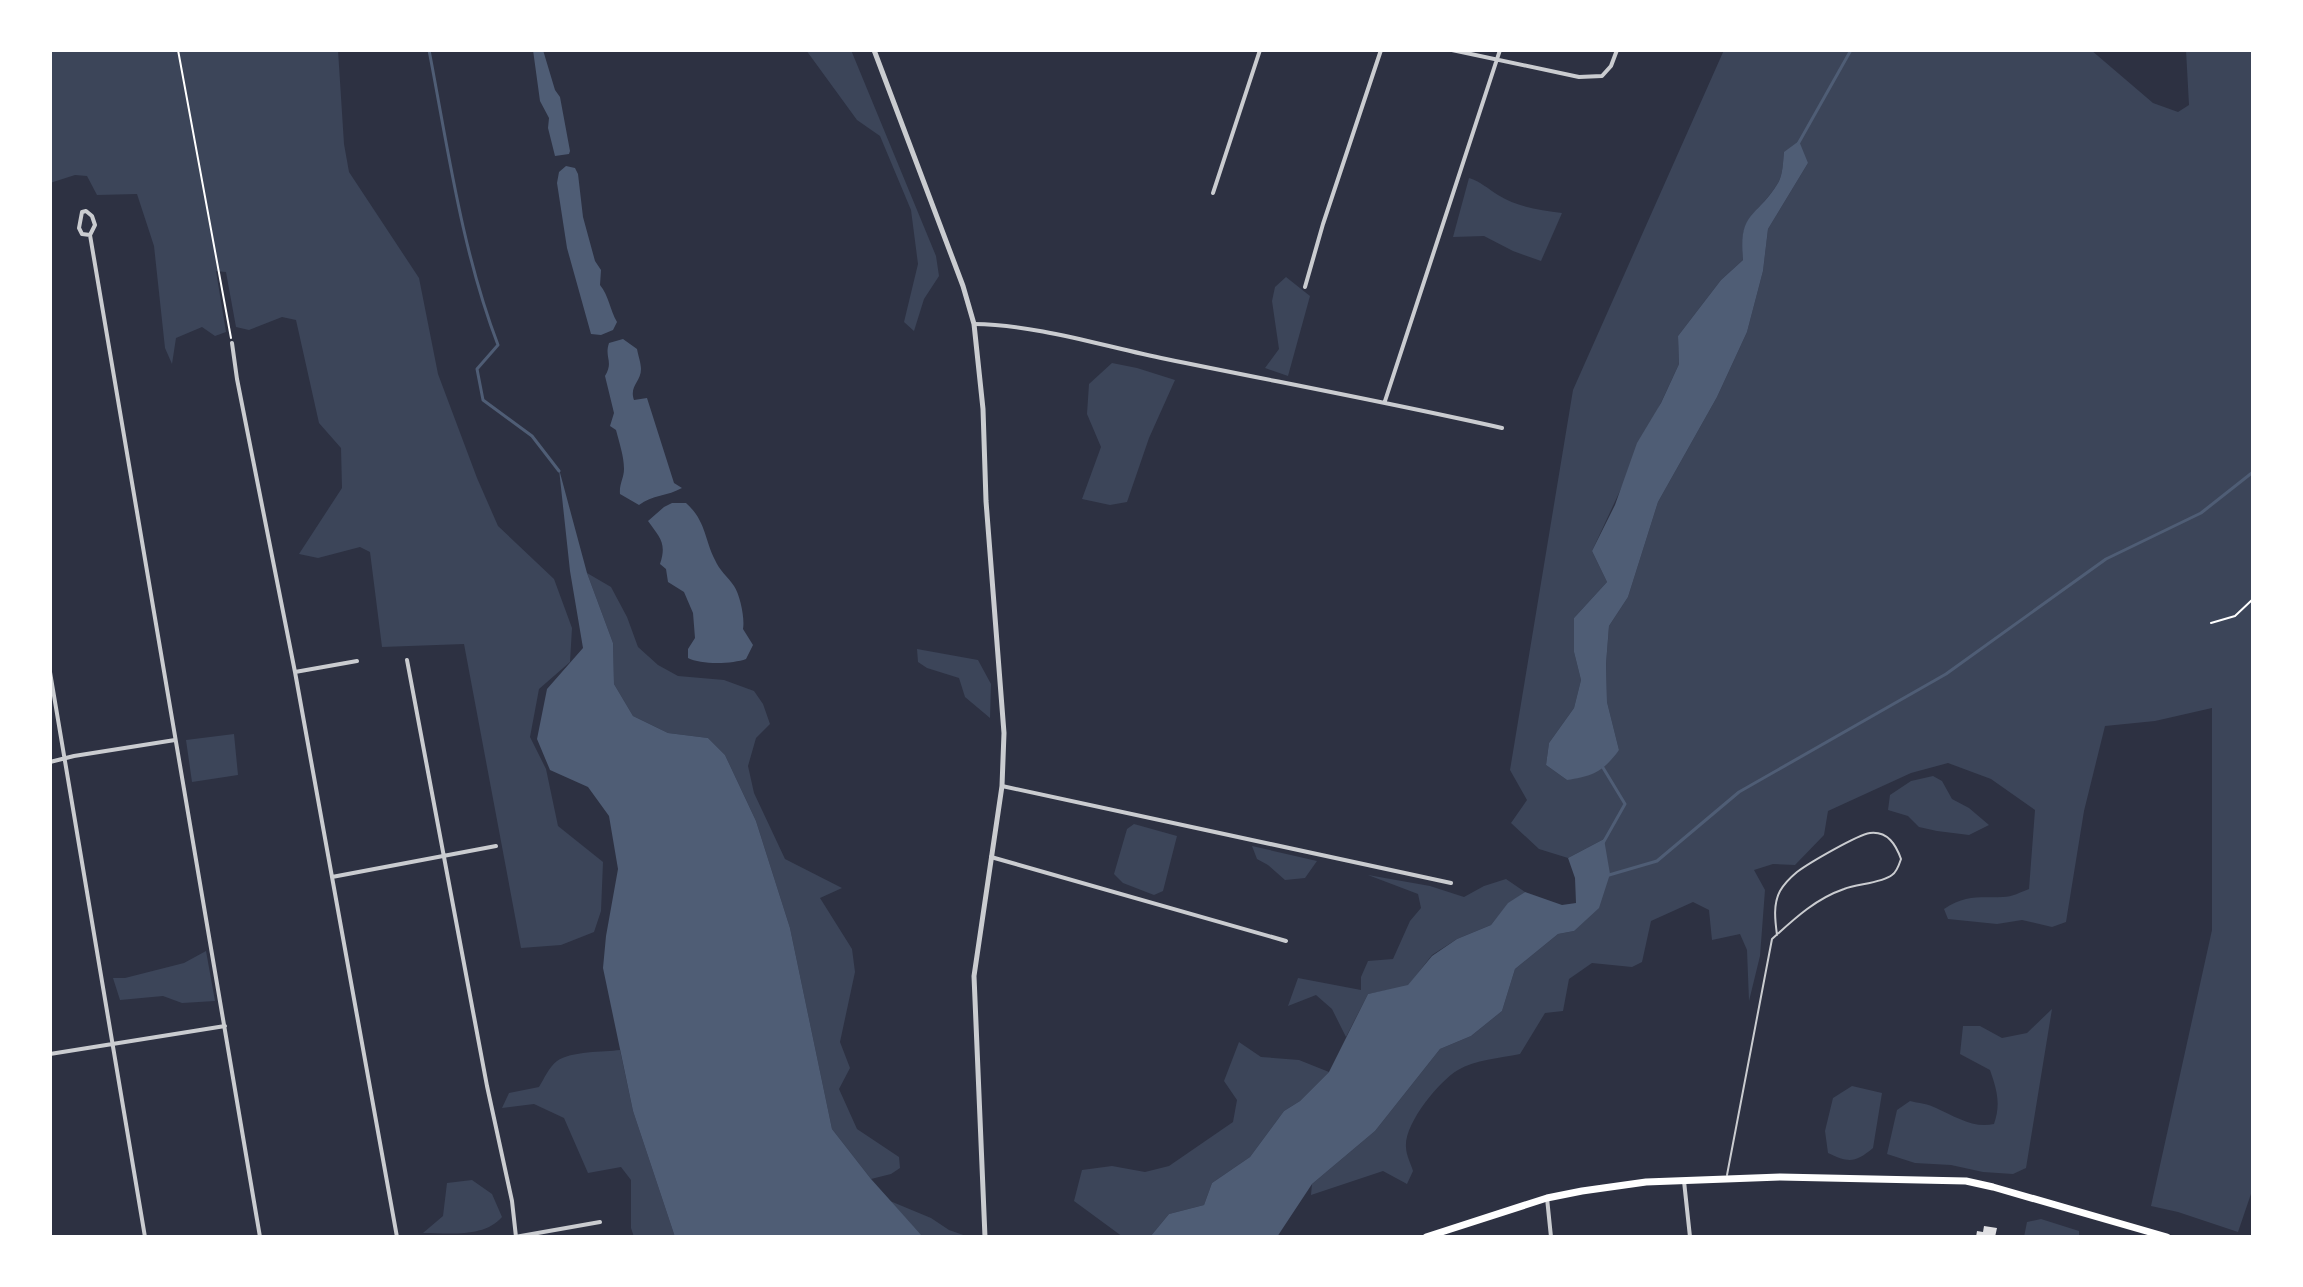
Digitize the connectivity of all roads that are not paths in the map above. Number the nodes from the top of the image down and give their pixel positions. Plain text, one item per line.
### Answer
1 (874, 50) edge
2 (1260, 50) edge
3 (1381, 50) edge
4 (1452, 50) edge
5 (1500, 50) edge
6 (1617, 50) edge
7 (1497, 60) junction
8 (1213, 193) dead end
9 (90, 235) junction
10 (1305, 287) dead end
11 (974, 324) junction
12 (232, 343) road end
13 (1385, 402) junction
14 (1502, 428) dead end
15 (407, 660) dead end
16 (357, 661) dead end
17 (50, 672) edge
18 (295, 672) junction
19 (175, 740) junction
20 (65, 759) junction
21 (50, 762) edge
22 (1002, 786) junction
23 (496, 846) dead end
24 (444, 854) junction
25 (991, 857) junction
26 (332, 877) junction
27 (1451, 883) dead end
28 (1777, 935) junction
29 (1286, 941) dead end
30 (225, 1026) junction
31 (113, 1043) junction
32 (50, 1054) edge
33 (1726, 1180) junction
34 (1684, 1181) junction
35 (1547, 1198) junction
36 (600, 1222) dead end
37 (145, 1237) edge
38 (260, 1237) edge
39 (397, 1237) edge
40 (515, 1237) edge
41 (985, 1237) edge
42 (1426, 1237) edge
43 (1551, 1237) edge
44 (1690, 1237) edge
45 (2167, 1237) edge

1 - 11 street
2 - 8 street
3 - 10 street
4 - 7 street
5 - 7 street
6 - 7 street
7 - 13 street
9 - 9 street
9 - 19 street
11 - 13 street
11 - 22 street
12 - 18 street
13 - 14 street
15 - 24 street
16 - 18 street
17 - 20 street
18 - 26 street
19 - 20 street
19 - 30 street
20 - 21 street
20 - 31 street
22 - 25 street
22 - 27 street
23 - 24 street
24 - 26 street
24 - 40 street
25 - 29 street
25 - 41 street
26 - 39 street
28 - 28 lane
28 - 33 lane
30 - 31 street
30 - 38 street
31 - 32 street
31 - 37 street
33 - 34 main road
33 - 45 main road
34 - 35 main road
34 - 44 street
35 - 42 main road
35 - 43 street
36 - 40 street

